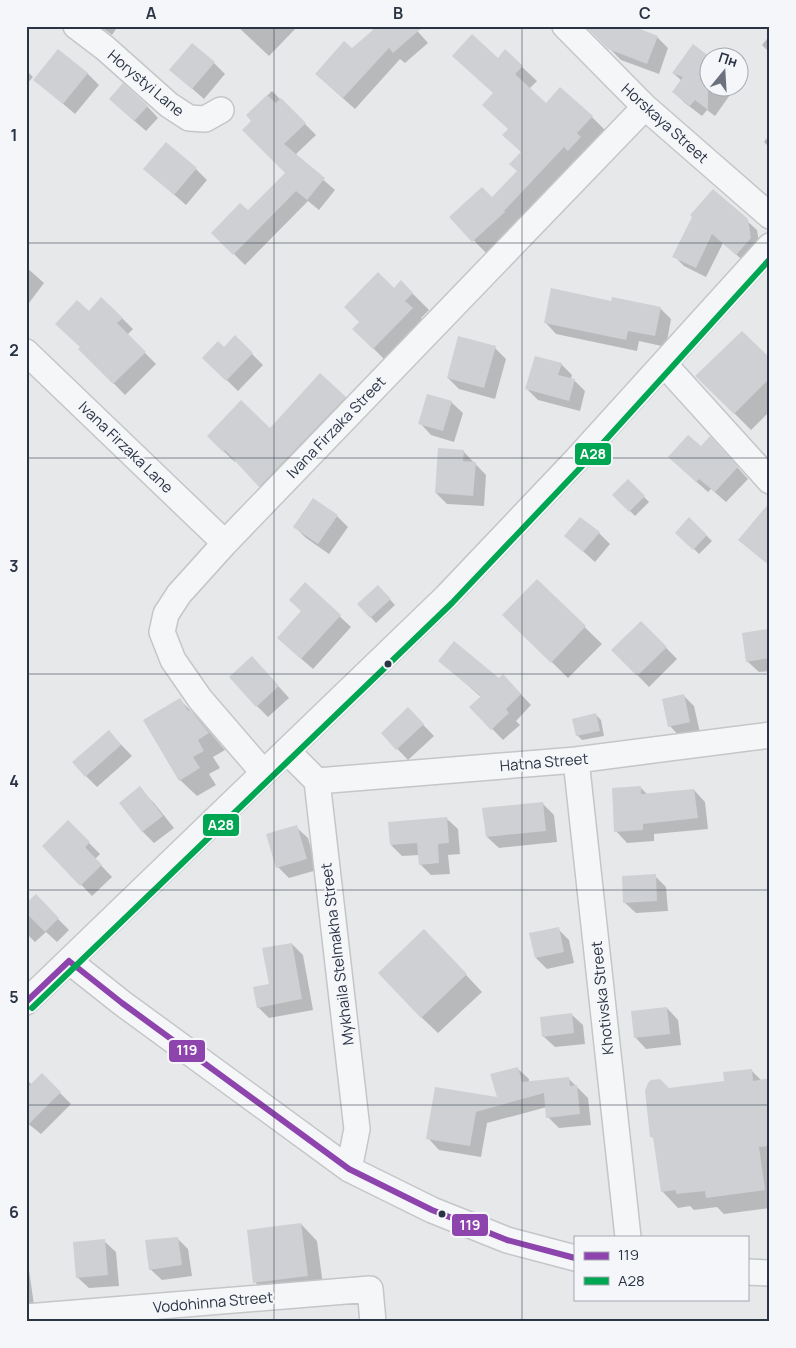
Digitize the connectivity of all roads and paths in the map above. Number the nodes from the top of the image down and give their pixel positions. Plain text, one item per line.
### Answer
1 (76, 26) edge
2 (564, 26) edge
3 (645, 107) junction
4 (221, 110) dead end
5 (770, 216) edge
6 (770, 246) edge
7 (26, 352) edge
8 (664, 364) junction
9 (770, 481) edge
10 (225, 543) junction
11 (770, 735) edge
12 (287, 751) junction
13 (576, 760) junction
14 (263, 772) junction
15 (317, 781) junction
16 (69, 961) junction
17 (26, 1002) edge
18 (349, 1169) junction
19 (628, 1236) edge
20 (574, 1258) edge
21 (748, 1272) edge
22 (770, 1273) edge
23 (26, 1318) edge
24 (373, 1322) edge

1 - 4 street, Horystyi Lane
2 - 3 street, Horskaya Street
3 - 5 street, Horskaya Street
3 - 10 street, Ivana Firzaka Street
6 - 8 street
7 - 10 street, Ivana Firzaka Lane
8 - 9 street
8 - 12 street
10 - 14 street, Ivana Firzaka Street
11 - 13 street, Hatna Street
12 - 14 street
12 - 15 street
13 - 15 street, Hatna Street
13 - 19 street, Khotivska Street
14 - 16 street
15 - 18 street, Mykhaila Stelmakha Street
16 - 17 street
16 - 18 street
18 - 20 street
21 - 22 street
23 - 24 street, Vodohinna Street

